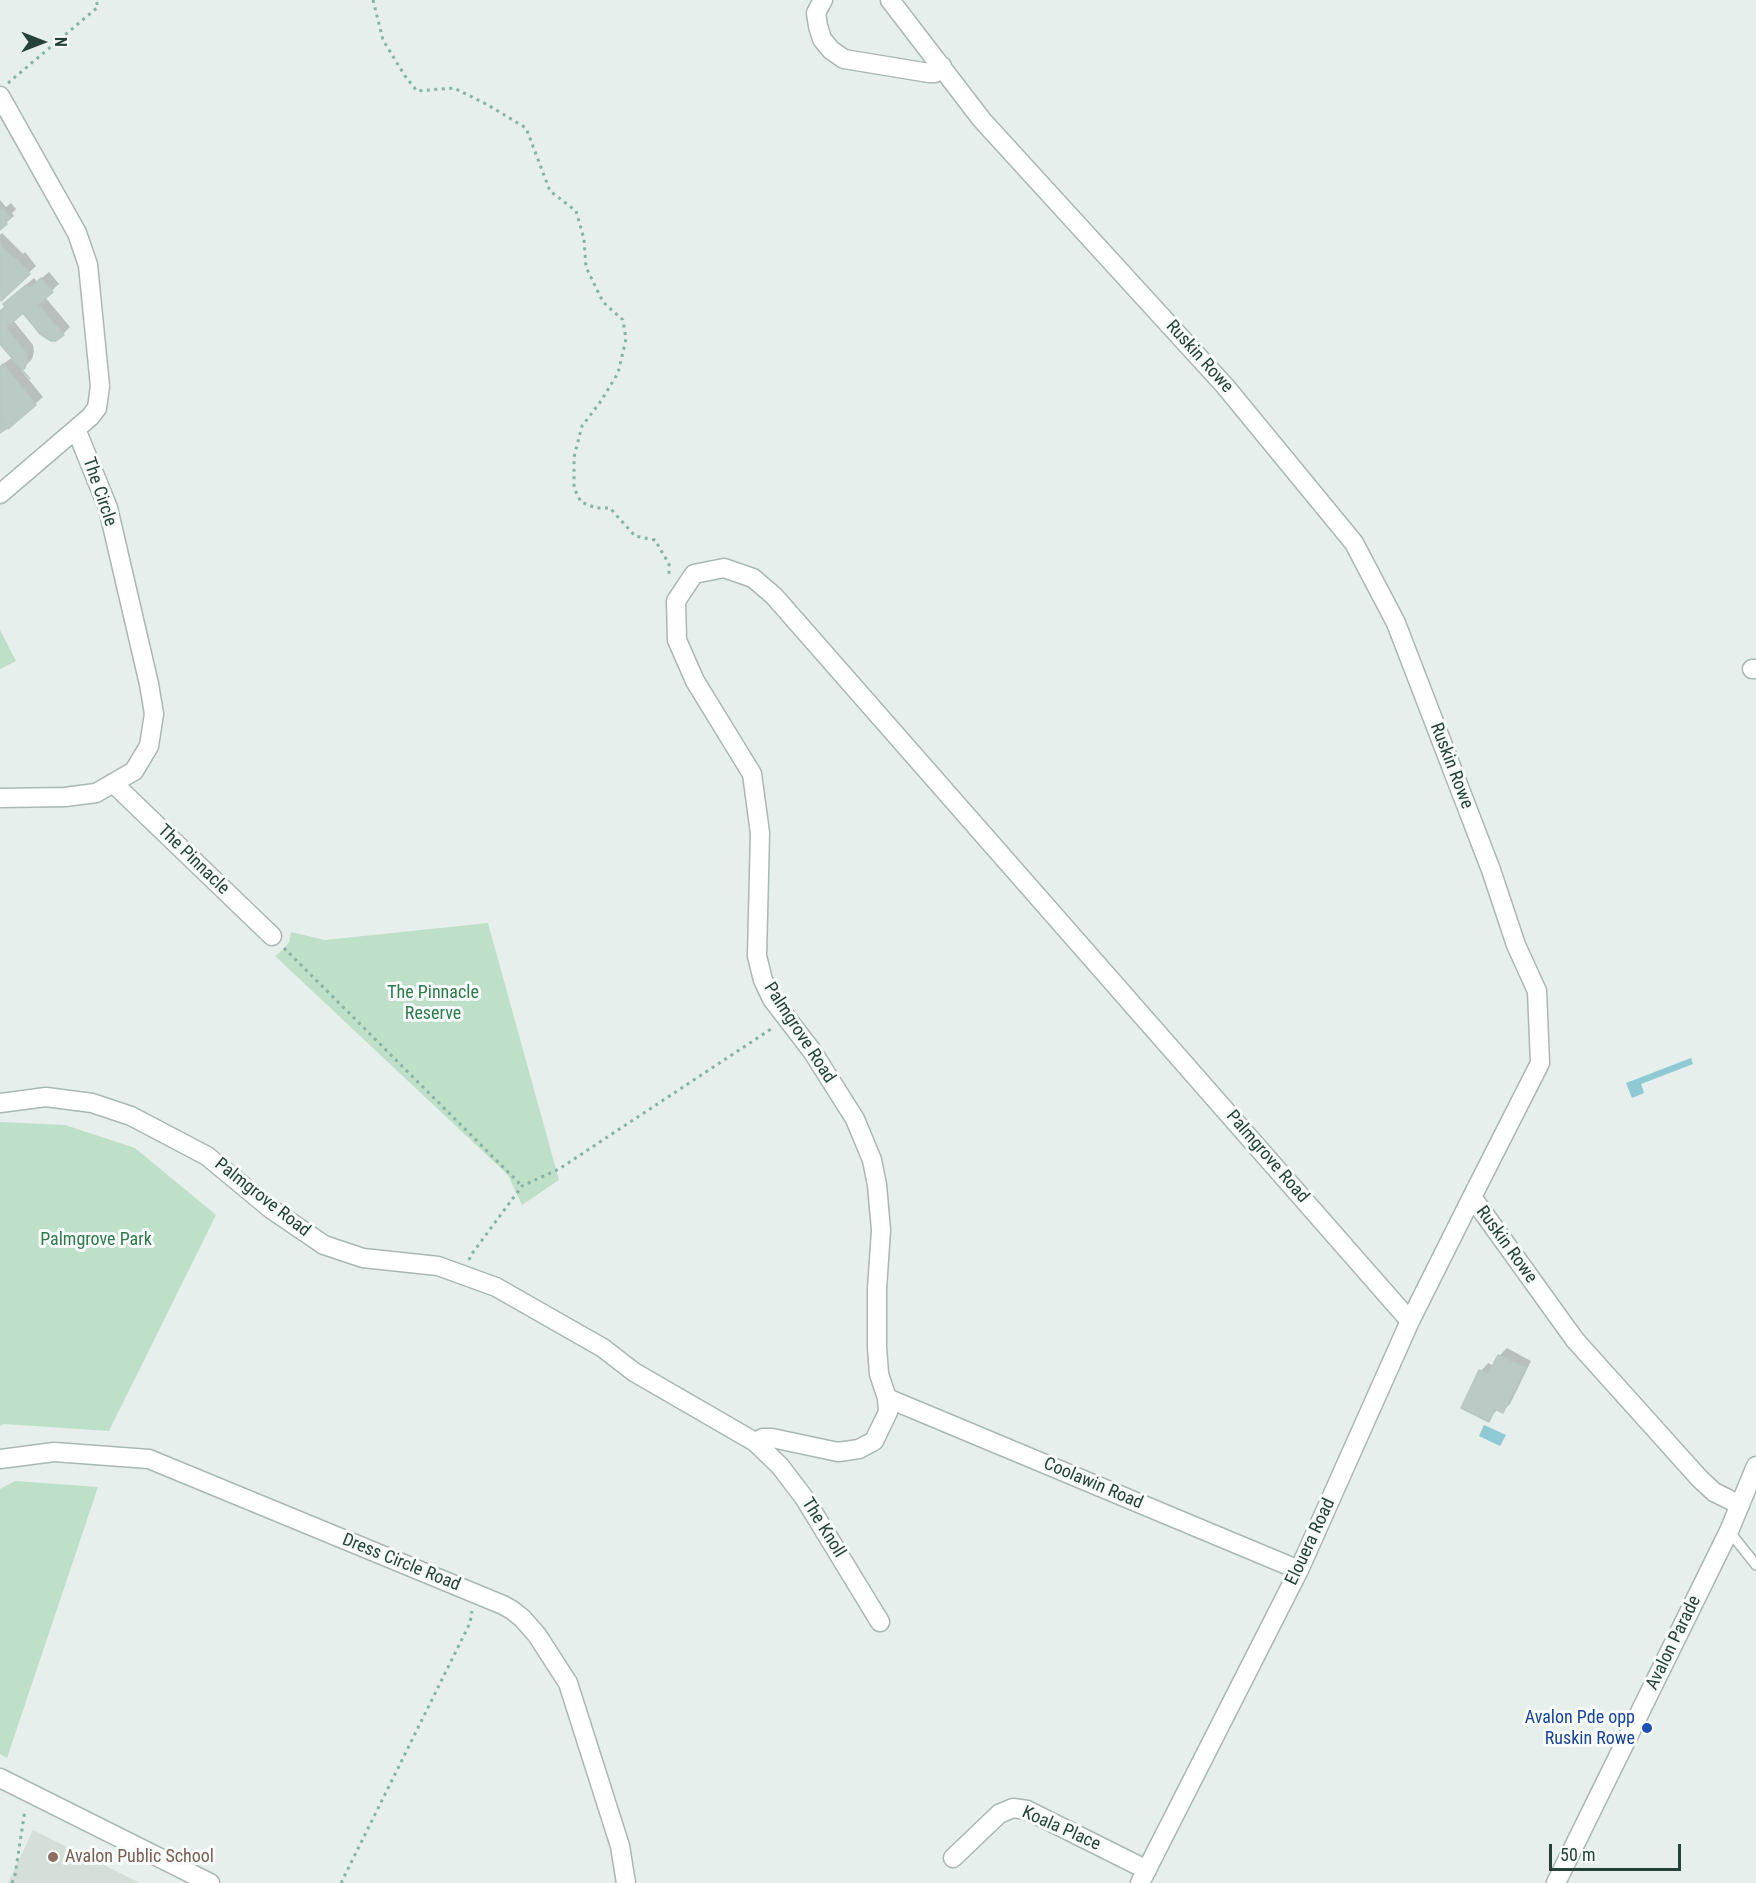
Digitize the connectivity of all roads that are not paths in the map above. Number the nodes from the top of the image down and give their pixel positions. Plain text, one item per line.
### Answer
1 (823, 0) edge
2 (890, 0) edge
3 (942, 66) junction
4 (0, 96) edge
5 (76, 429) junction
6 (0, 494) edge
7 (113, 783) junction
8 (0, 798) edge
9 (272, 936) road end
10 (0, 1103) edge
11 (1472, 1197) junction
12 (1410, 1321) junction
13 (887, 1398) junction
14 (755, 1442) junction
15 (0, 1460) edge
16 (1756, 1466) edge
17 (1740, 1505) junction
18 (1729, 1531) junction
19 (1756, 1565) edge
20 (1299, 1570) junction
21 (880, 1622) dead end
22 (0, 1778) edge
23 (953, 1857) dead end
24 (1144, 1876) edge
25 (210, 1883) edge
26 (626, 1883) edge
27 (1556, 1883) edge

1 - 3 street
2 - 3 street, Ruskin Rowe
3 - 11 street, Ruskin Rowe
4 - 5 street
5 - 6 street
5 - 7 street, The Circle
7 - 8 street, The Circle
7 - 9 street, The Pinnacle
10 - 14 street, Palmgrove Road
11 - 12 street, Elouera Road
11 - 17 street, Ruskin Rowe
12 - 13 street, Palmgrove Road
12 - 20 street, Elouera Road
13 - 14 street, Palmgrove Road
13 - 20 street, Coolawin Road
14 - 21 street, The Knoll
15 - 26 street, Dress Circle Road
16 - 17 street, Avalon Parade
17 - 18 street, Avalon Parade
18 - 19 lane
18 - 27 street, Avalon Parade
20 - 24 street, Elouera Road
22 - 25 street
23 - 24 street, Koala Place

